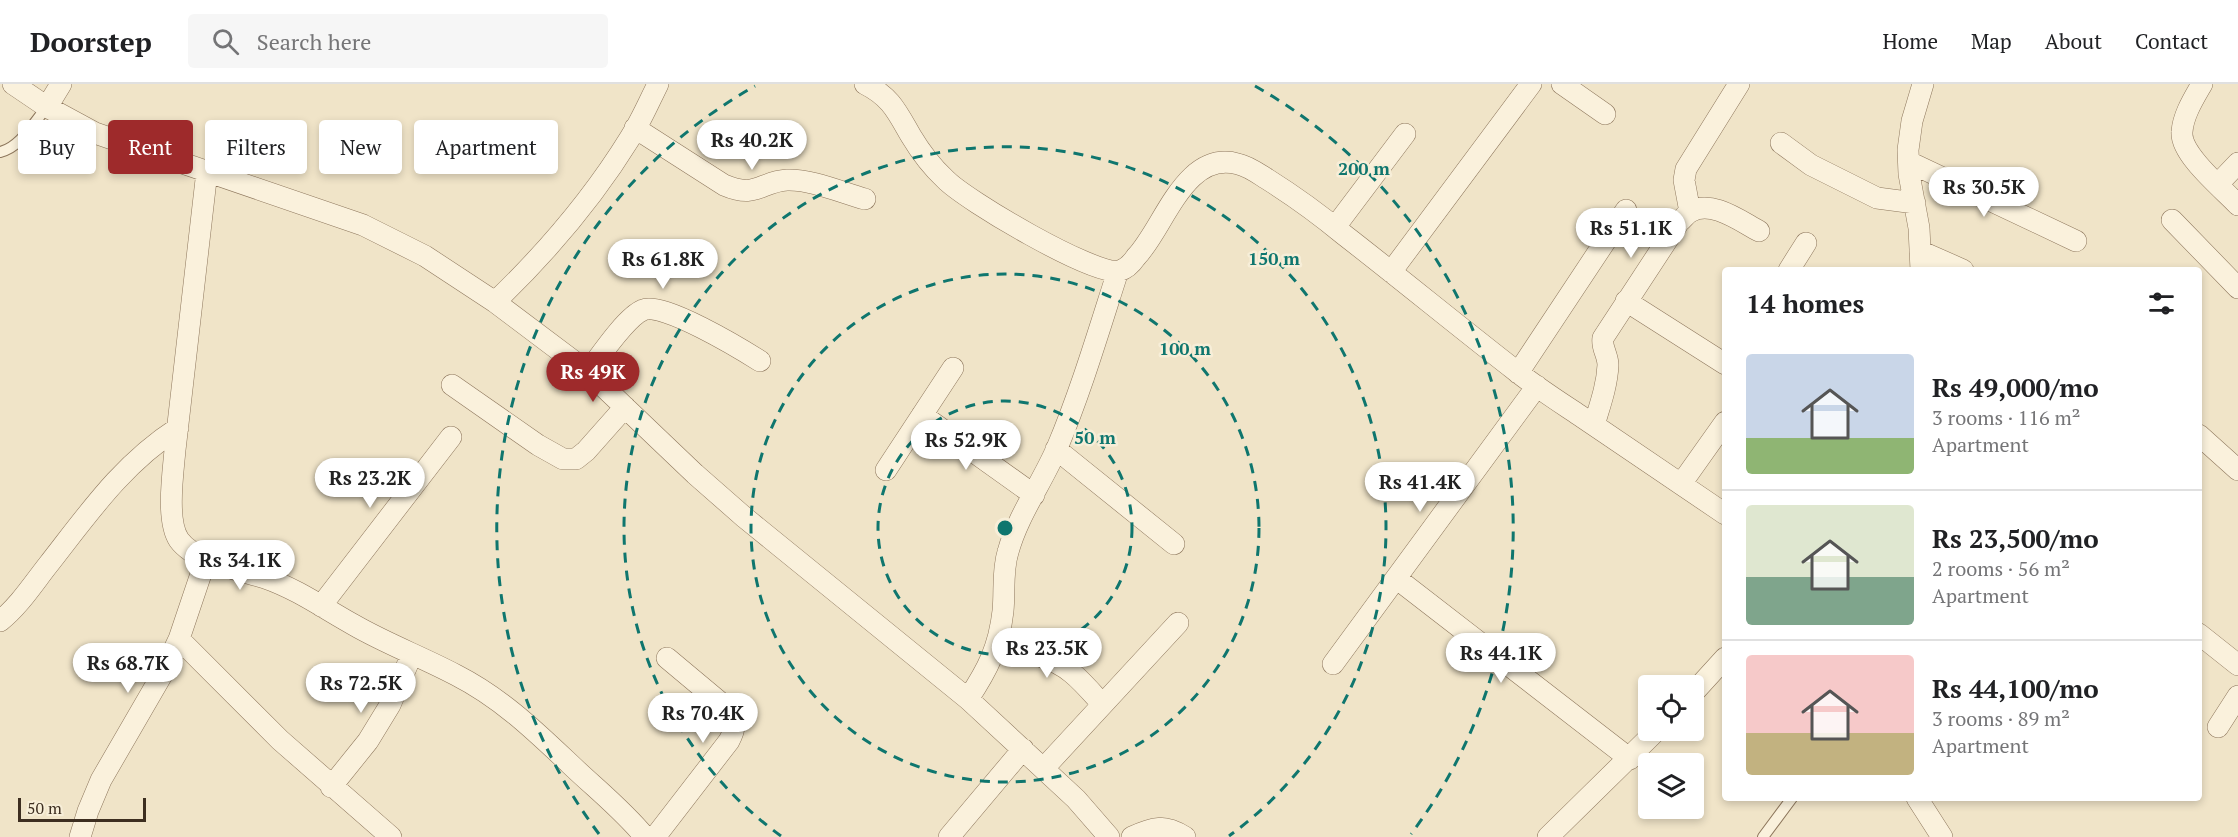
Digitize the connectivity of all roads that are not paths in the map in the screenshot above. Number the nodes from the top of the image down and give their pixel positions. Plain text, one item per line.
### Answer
1 (13, 84) edge
2 (61, 84) edge
3 (658, 84) edge
4 (865, 84) edge
5 (1531, 84) edge
6 (1562, 84) edge
7 (1739, 84) edge
8 (1923, 84) edge
9 (2202, 84) edge
10 (46, 107) junction
11 (1605, 114) dead end
12 (635, 129) junction
13 (1405, 134) dead end
14 (1781, 143) dead end
15 (0, 152) edge
16 (1909, 162) junction
17 (2238, 164) edge
18 (205, 170) edge
19 (207, 174) edge
20 (216, 174) edge
21 (2218, 184) junction
22 (865, 199) dead end
23 (1915, 203) junction
24 (2238, 205) edge
25 (1626, 210) dead end
26 (1690, 212) junction
27 (2172, 220) dead end
28 (1335, 227) junction
29 (1759, 231) dead end
30 (2076, 241) dead end
31 (1806, 243) dead end
32 (1921, 261) edge
33 (1791, 267) edge
34 (1949, 267) edge
35 (1118, 271) junction
36 (1391, 272) junction
37 (2238, 288) edge
38 (1626, 301) junction
39 (495, 302) junction
40 (760, 361) dead end
41 (1722, 362) edge
42 (953, 368) dead end
43 (588, 372) junction
44 (1518, 373) junction
45 (452, 385) dead end
46 (1537, 386) junction
47 (626, 407) junction
48 (922, 415) junction
49 (1594, 425) junction
50 (1722, 426) edge
51 (178, 428) junction
52 (450, 437) dead end
53 (2202, 438) edge
54 (1056, 449) junction
55 (886, 470) dead end
56 (2238, 470) edge
57 (1681, 484) junction
58 (1034, 495) junction
59 (1722, 512) edge
60 (1174, 544) dead end
61 (206, 559) junction
62 (1396, 578) junction
63 (321, 606) junction
64 (0, 621) edge
65 (1178, 623) dead end
66 (2202, 636) edge
67 (179, 639) junction
68 (996, 646) junction
69 (412, 654) junction
70 (667, 658) dead end
71 (1722, 661) edge
72 (1333, 663) dead end
73 (2238, 665) edge
74 (1704, 681) edge
75 (2238, 696) edge
76 (968, 699) junction
77 (1102, 704) junction
78 (2218, 727) dead end
79 (1647, 741) edge
80 (1023, 749) junction
81 (1630, 759) junction
82 (1044, 768) junction
83 (331, 787) junction
84 (1790, 801) edge
85 (1919, 801) edge
86 (80, 837) edge
87 (391, 837) edge
88 (645, 837) edge
89 (655, 837) edge
90 (949, 837) edge
91 (1109, 837) edge
92 (1132, 837) edge
93 (1185, 837) edge
94 (1548, 837) edge
95 (1763, 837) edge
96 (1942, 837) edge

1 - 10 street
2 - 10 street
3 - 12 street
4 - 35 street
5 - 36 street
6 - 11 street
7 - 26 street
8 - 16 street
9 - 21 street
10 - 15 lane
10 - 18 street
12 - 22 street
12 - 39 street
13 - 28 street
14 - 23 street
16 - 23 street
16 - 30 street
17 - 21 street
19 - 51 street
20 - 39 street
21 - 24 street
23 - 32 street
25 - 44 street
26 - 29 street
26 - 38 street
27 - 37 street
28 - 35 street
28 - 36 street
31 - 33 street
32 - 34 street
35 - 54 street
36 - 44 street
38 - 41 street
38 - 49 street
39 - 43 street
40 - 43 street
42 - 48 street
43 - 47 street
44 - 46 street
45 - 47 street
46 - 49 street
46 - 62 street
47 - 76 street
48 - 55 street
48 - 58 street
49 - 57 street
50 - 57 street
51 - 61 street
51 - 64 street
52 - 63 street
53 - 56 street
54 - 58 street
54 - 60 street
57 - 59 street
58 - 68 street
61 - 63 street
61 - 67 street
62 - 72 street
62 - 81 street
63 - 69 street
65 - 77 street
66 - 73 street
67 - 83 street
67 - 86 street
68 - 76 street
68 - 77 street
69 - 83 street
69 - 88 street
70 - 89 street
71 - 74 street
75 - 78 street
76 - 80 street
77 - 82 street
79 - 81 street
80 - 82 street
80 - 90 street
81 - 94 street
82 - 91 street
83 - 87 street
84 - 95 lane
85 - 96 street
92 - 93 street

